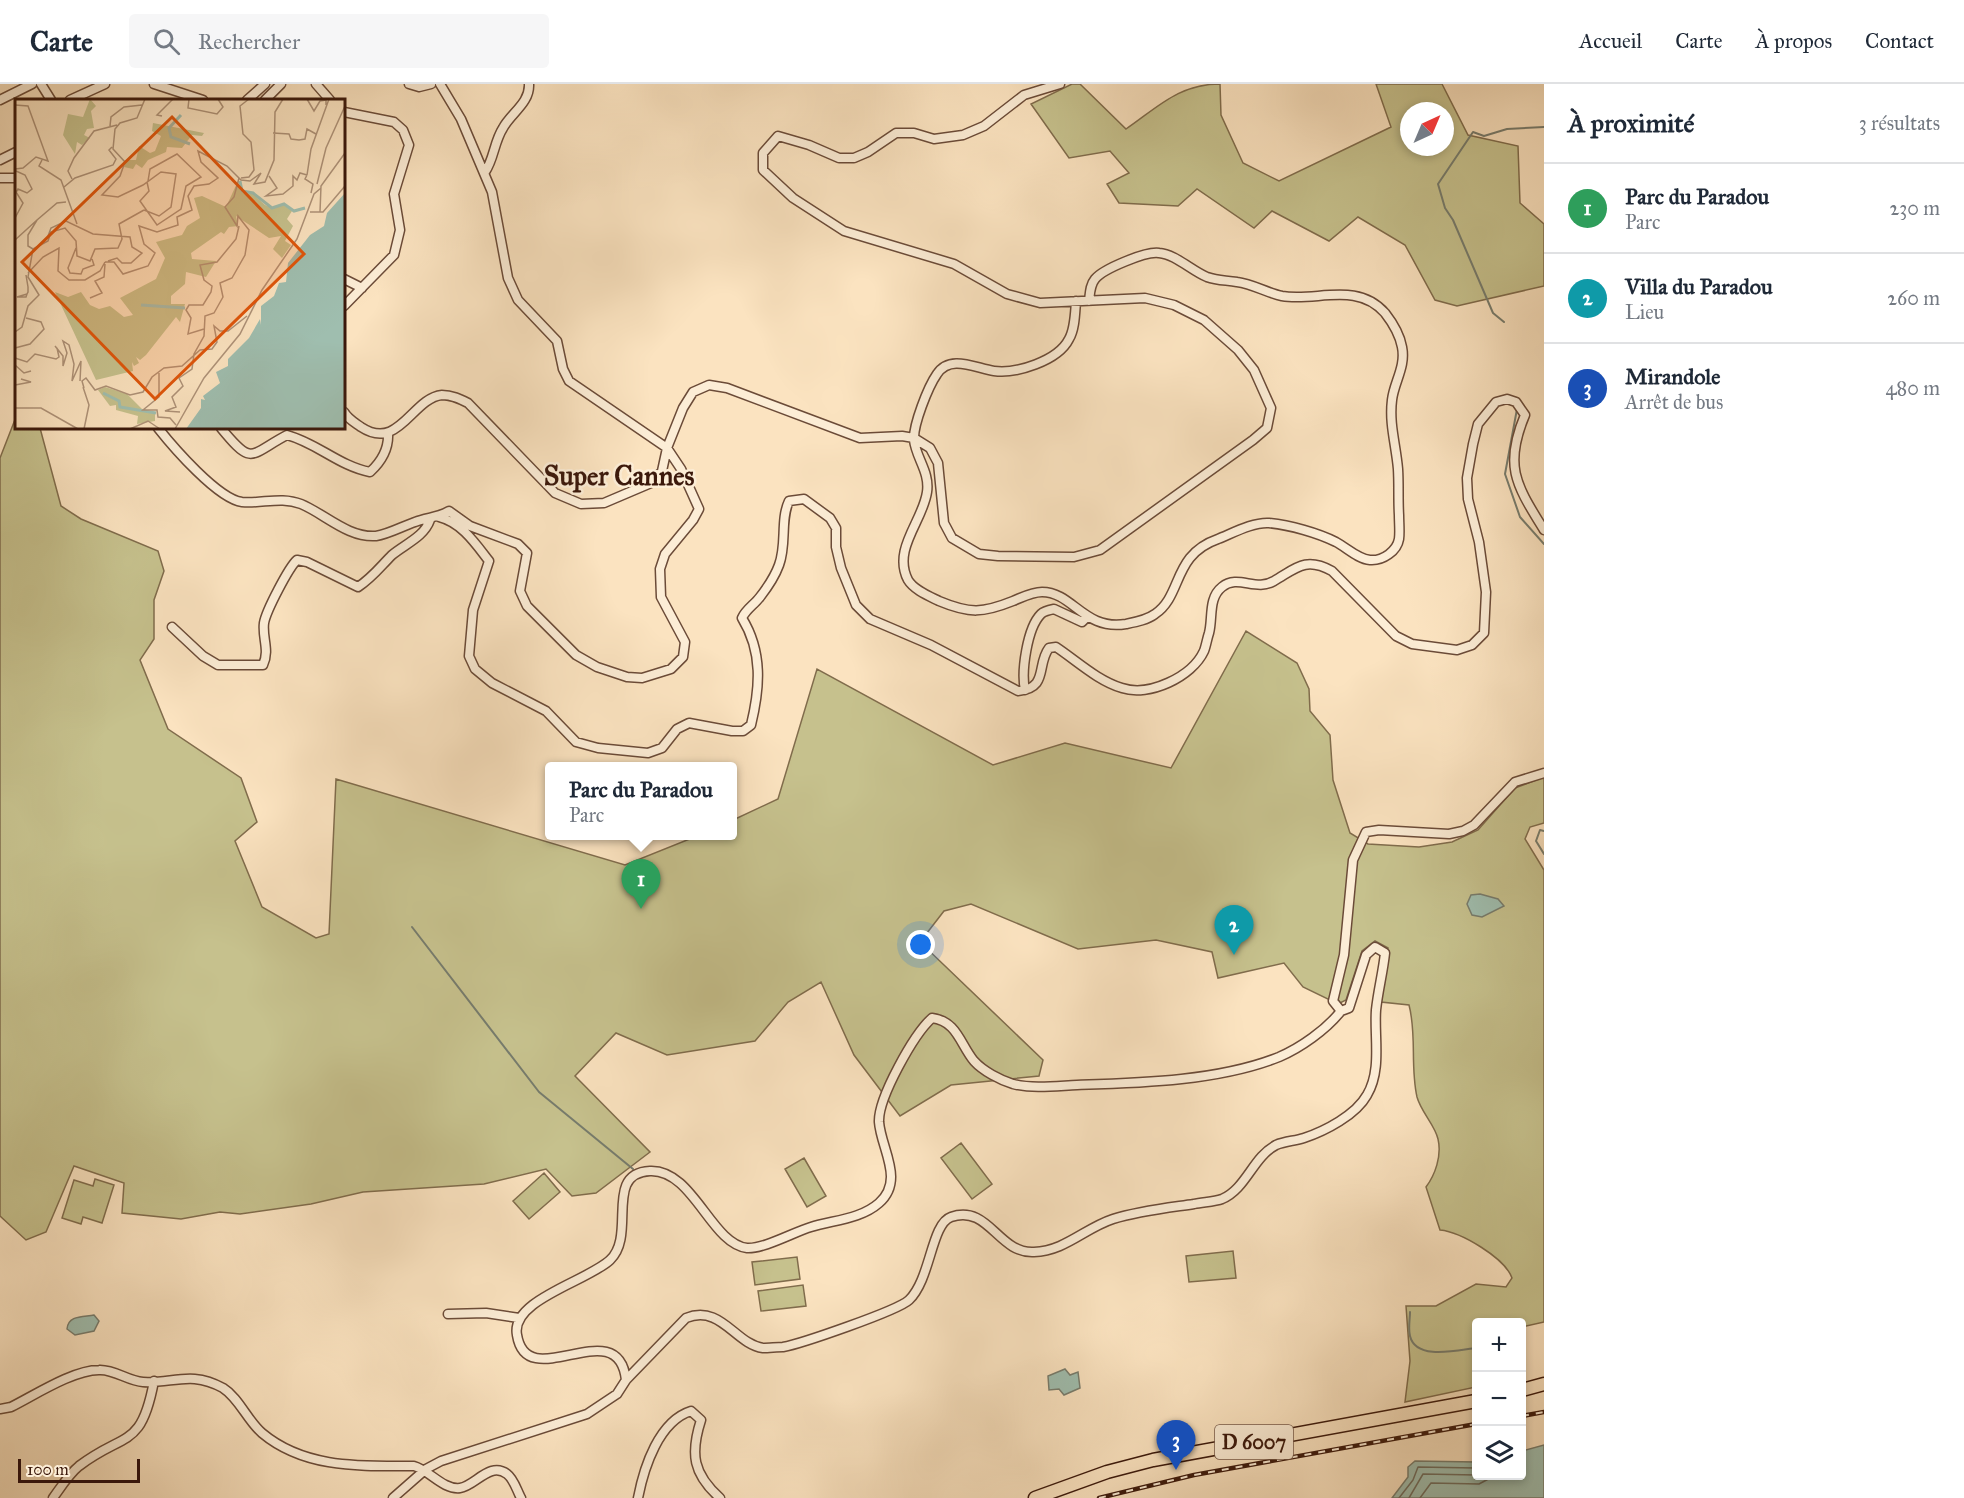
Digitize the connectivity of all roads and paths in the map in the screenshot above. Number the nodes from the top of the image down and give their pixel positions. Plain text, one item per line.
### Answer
1 (32, 84) edge
2 (41, 84) edge
3 (105, 84) edge
4 (154, 84) edge
5 (266, 84) edge
6 (281, 84) edge
7 (316, 84) edge
8 (409, 84) edge
9 (430, 84) edge
10 (440, 84) edge
11 (530, 84) edge
12 (1060, 84) edge
13 (50, 99) edge
14 (72, 99) edge
15 (200, 99) edge
16 (248, 99) edge
17 (266, 99) edge
18 (329, 99) edge
19 (0, 100) edge
20 (345, 112) edge
21 (15, 152) edge
22 (0, 160) edge
23 (485, 172) junction
24 (345, 280) edge
25 (362, 288) junction
26 (1076, 301) junction
27 (1089, 301) junction
28 (345, 305) edge
29 (345, 414) edge
30 (159, 429) edge
31 (222, 429) edge
32 (388, 432) junction
33 (914, 438) junction
34 (667, 448) junction
35 (440, 517) junction
36 (429, 520) junction
37 (1544, 530) edge
38 (1087, 617) junction
39 (172, 627) dead end
40 (1025, 690) junction
41 (1544, 773) edge
42 (1341, 1011) junction
43 (448, 1314) dead end
44 (519, 1318) junction
45 (626, 1380) junction
46 (154, 1381) junction
47 (1544, 1384) edge
48 (1544, 1389) edge
49 (1526, 1391) edge
50 (1526, 1392) edge
51 (1472, 1402) edge
52 (1472, 1407) edge
53 (0, 1409) edge
54 (426, 1469) junction
55 (53, 1498) edge
56 (393, 1498) edge
57 (521, 1498) edge
58 (638, 1498) edge
59 (720, 1498) edge
60 (1035, 1498) edge
61 (1049, 1498) edge

1 - 19 street
2 - 13 street
3 - 14 street
4 - 15 street
5 - 16 street
6 - 17 street
7 - 18 street
8 - 9 street
10 - 23 street
11 - 23 street
12 - 26 street
20 - 25 street
21 - 22 street
23 - 34 street
24 - 25 street
25 - 28 street
26 - 27 street
26 - 33 street
27 - 33 street
27 - 38 street
29 - 32 street
30 - 36 street
31 - 32 street
32 - 34 street
33 - 34 street
33 - 38 street
34 - 35 street
35 - 36 street
35 - 40 street
36 - 39 street
37 - 40 street
38 - 40 street
41 - 42 street
42 - 44 street
42 - 45 street
43 - 44 street
44 - 45 street
45 - 54 street
46 - 53 street
46 - 54 street
46 - 55 street
47 - 49 main road
48 - 50 main road
51 - 60 main road, D 6007
52 - 61 main road, D 6007
54 - 56 street
54 - 57 street
58 - 59 street

